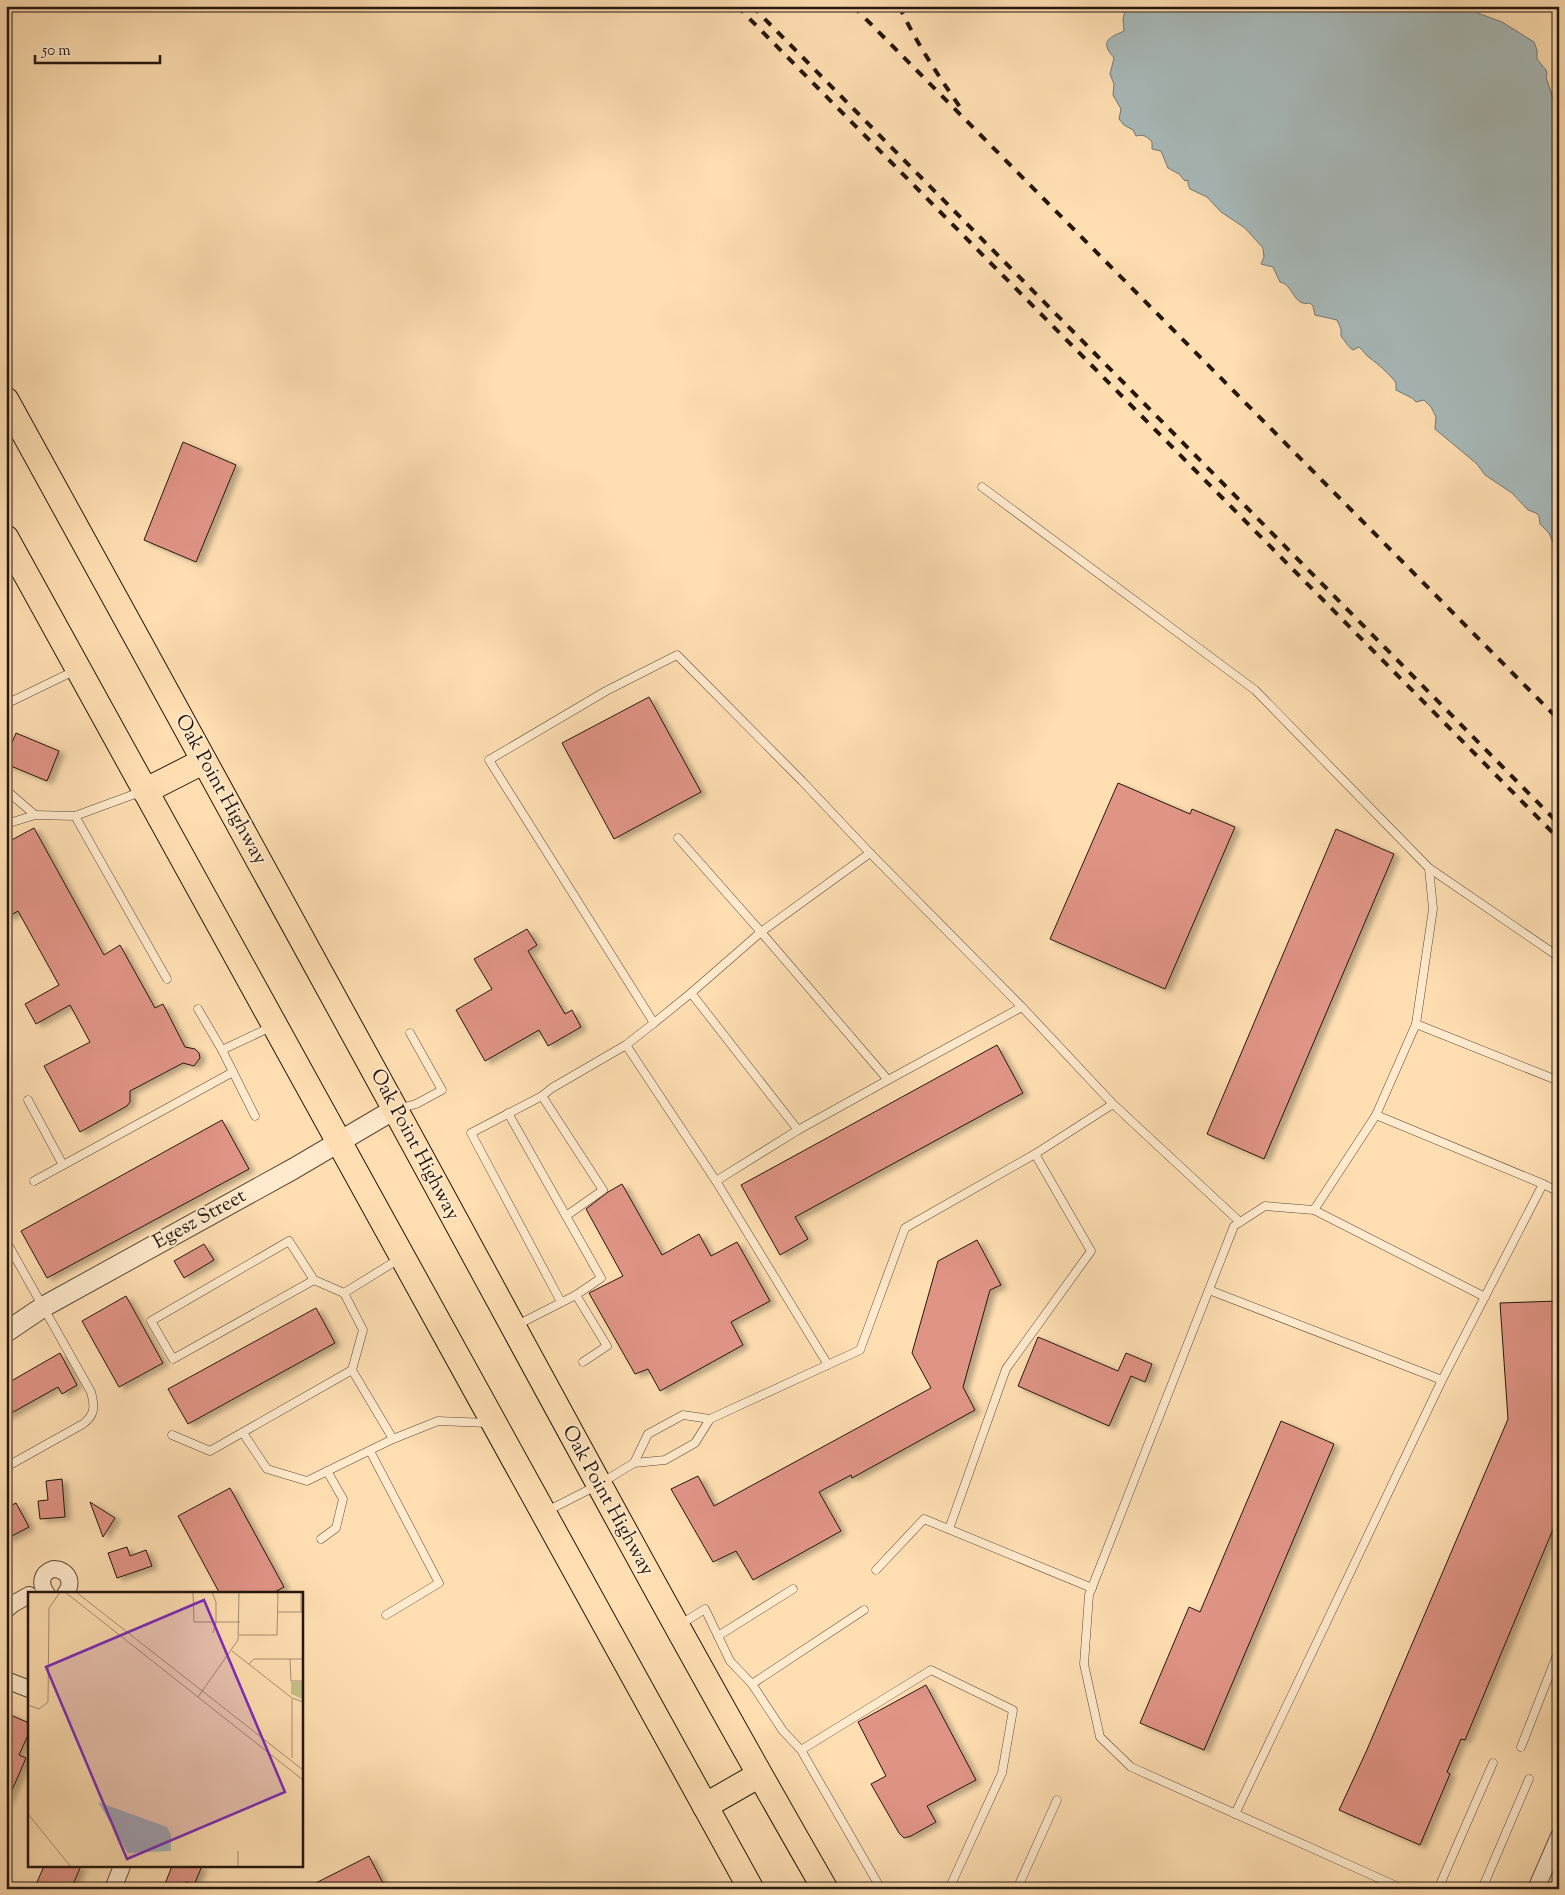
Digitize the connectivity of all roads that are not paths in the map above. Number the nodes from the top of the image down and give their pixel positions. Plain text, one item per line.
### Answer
1 (6, 400) edge
2 (982, 486) dead end
3 (6, 538) edge
4 (78, 669) junction
5 (6, 702) edge
6 (204, 761) junction
7 (6, 790) edge
8 (145, 791) junction
9 (35, 815) junction
10 (75, 816) junction
11 (6, 824) edge
12 (678, 838) dead end
13 (870, 853) junction
14 (1429, 868) junction
15 (762, 932) junction
16 (1559, 957) edge
17 (167, 979) dead end
18 (691, 993) junction
19 (1022, 1006) junction
20 (198, 1009) dead end
21 (654, 1023) junction
22 (1416, 1024) junction
23 (274, 1025) junction
24 (410, 1033) dead end
25 (626, 1045) junction
26 (222, 1050) junction
27 (233, 1072) junction
28 (888, 1080) junction
29 (1559, 1081) edge
30 (542, 1096) junction
31 (28, 1100) dead end
32 (1113, 1104) junction
33 (396, 1109) junction
34 (508, 1113) junction
35 (1376, 1115) junction
36 (255, 1116) dead end
37 (798, 1130) junction
38 (338, 1142) junction
39 (1034, 1154) junction
40 (63, 1165) junction
41 (34, 1181) dead end
42 (716, 1181) junction
43 (1543, 1184) junction
44 (1559, 1192) edge
45 (1314, 1210) junction
46 (566, 1216) junction
47 (1240, 1222) junction
48 (6, 1241) edge
49 (403, 1257) junction
50 (314, 1280) junction
51 (1209, 1290) junction
52 (344, 1292) junction
53 (576, 1295) junction
54 (1485, 1297) junction
55 (561, 1302) junction
56 (43, 1307) junction
57 (513, 1328) junction
58 (6, 1332) edge
59 (583, 1362) dead end
60 (828, 1365) junction
61 (352, 1370) junction
62 (1442, 1380) junction
63 (710, 1419) junction
64 (493, 1422) junction
65 (243, 1433) junction
66 (172, 1435) dead end
67 (392, 1439) junction
68 (370, 1451) junction
69 (634, 1463) junction
70 (6, 1467) edge
71 (327, 1471) junction
72 (598, 1485) junction
73 (543, 1513) junction
74 (949, 1529) junction
75 (321, 1539) dead end
76 (876, 1570) dead end
77 (1092, 1588) junction
78 (793, 1589) dead end
79 (38, 1592) edge
80 (66, 1592) edge
81 (28, 1597) edge
82 (6, 1610) edge
83 (864, 1610) dead end
84 (386, 1615) dead end
85 (677, 1626) junction
86 (718, 1636) junction
87 (1559, 1650) edge
88 (6, 1680) edge
89 (752, 1684) junction
90 (28, 1689) edge
91 (1521, 1747) dead end
92 (801, 1750) junction
93 (1493, 1763) dead end
94 (759, 1775) junction
95 (1529, 1779) dead end
96 (1057, 1800) dead end
97 (704, 1806) junction
98 (1235, 1814) junction
99 (1559, 1836) edge
100 (121, 1868) edge
101 (112, 1889) edge
102 (751, 1889) edge
103 (825, 1889) edge
104 (881, 1889) edge
105 (949, 1889) edge
106 (1017, 1889) edge
107 (1402, 1889) edge
108 (1438, 1889) edge
109 (1482, 1889) edge
110 (1536, 1889) edge

1 - 6 main road, Oak Point Highway
2 - 14 lane
3 - 4 main road
4 - 5 lane
4 - 8 main road
6 - 8 main road
6 - 33 main road, Oak Point Highway
7 - 9 lane
8 - 10 lane
8 - 23 main road
9 - 10 lane
9 - 11 lane
10 - 17 lane
12 - 15 lane
13 - 15 lane
13 - 19 lane
13 - 21 lane
14 - 16 lane
14 - 22 lane
15 - 18 lane
15 - 28 lane
18 - 21 lane
18 - 37 lane
19 - 28 lane
19 - 32 lane
20 - 26 lane
21 - 25 lane
22 - 29 lane
22 - 35 lane
23 - 26 lane
23 - 38 main road
24 - 33 lane
25 - 30 lane
25 - 42 lane
26 - 27 lane
27 - 36 lane
27 - 40 lane
28 - 37 lane
30 - 34 lane
30 - 46 lane
31 - 40 lane
32 - 39 lane
32 - 47 lane
33 - 38 street, Egesz Street
33 - 57 main road, Oak Point Highway
34 - 46 lane
34 - 55 lane
35 - 43 lane
35 - 45 lane
37 - 42 lane
38 - 49 main road
38 - 56 street, Egesz Street
39 - 60 lane
39 - 74 lane
40 - 41 lane
42 - 60 lane
43 - 44 lane
43 - 54 lane
45 - 47 lane
45 - 54 lane
46 - 53 lane
47 - 51 lane
48 - 56 lane
49 - 52 lane
49 - 64 main road
50 - 50 lane
50 - 52 lane
51 - 62 lane
51 - 77 lane
52 - 61 lane
53 - 55 lane
53 - 59 lane
54 - 62 lane
55 - 57 lane
56 - 58 street, Egesz Street
56 - 70 lane
57 - 72 main road, Oak Point Highway
60 - 63 lane
61 - 65 lane
61 - 67 lane
62 - 98 lane
63 - 69 lane
63 - 69 lane
64 - 67 lane
64 - 73 main road
65 - 66 lane
65 - 71 lane
67 - 68 lane
68 - 71 lane
68 - 84 lane
69 - 72 lane
71 - 75 lane
72 - 73 lane
72 - 85 main road, Oak Point Highway
73 - 97 main road
74 - 76 lane
74 - 77 lane
77 - 98 lane
78 - 86 lane
79 - 80 street
81 - 82 street
83 - 89 lane
85 - 86 lane
85 - 94 main road, Oak Point Highway
86 - 89 lane
87 - 91 lane
88 - 90 street
89 - 92 lane
92 - 104 lane
92 - 105 lane
93 - 108 lane
94 - 97 main road
94 - 103 main road, Oak Point Highway
95 - 109 lane
96 - 106 lane
97 - 102 main road
98 - 107 lane
99 - 110 street
100 - 101 street

